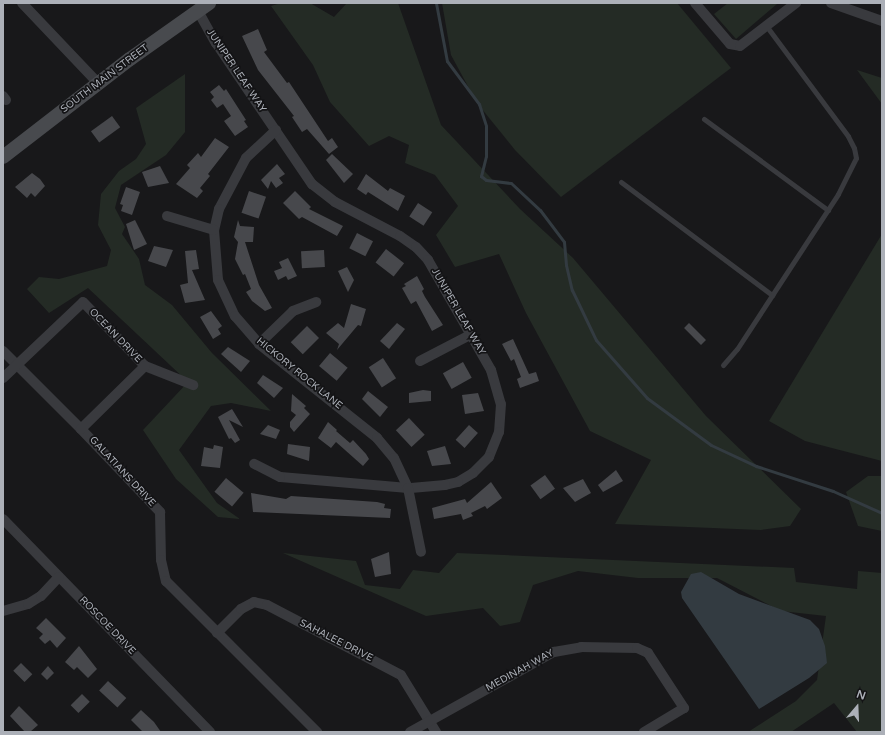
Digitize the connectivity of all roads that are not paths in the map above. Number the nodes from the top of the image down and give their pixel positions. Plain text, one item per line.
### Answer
1 (695, 3) edge
2 (796, 3) edge
3 (831, 3) edge
4 (28, 5) edge
5 (204, 7) edge
6 (882, 21) edge
7 (767, 27) junction
8 (98, 83) junction
9 (704, 119) dead end
10 (276, 130) junction
11 (3, 157) edge
12 (621, 182) dead end
13 (828, 210) junction
14 (167, 216) dead end
15 (214, 230) junction
16 (772, 295) junction
17 (316, 302) dead end
18 (470, 335) junction
19 (260, 344) junction
20 (3, 351) edge
21 (420, 361) dead end
22 (16, 365) junction
23 (723, 365) dead end
24 (145, 366) junction
25 (3, 378) edge
26 (193, 385) dead end
27 (81, 428) junction
28 (254, 464) dead end
29 (408, 488) junction
30 (3, 519) edge
31 (421, 552) dead end
32 (59, 577) junction
33 (3, 611) edge
34 (216, 634) junction
35 (430, 722) junction
36 (210, 732) edge
37 (317, 732) edge
38 (410, 732) edge
39 (436, 732) edge
40 (644, 732) edge

1 - 7 street
2 - 7 street
3 - 6 street
4 - 8 street
5 - 8 main road, SOUTH MAIN STREET
5 - 10 street, JUNIPER LEAF WAY
7 - 13 lane
8 - 11 main road, SOUTH MAIN STREET
9 - 13 lane
10 - 15 street, HICKORY ROCK LANE
10 - 18 street, JUNIPER LEAF WAY
12 - 16 lane
13 - 16 lane
14 - 15 street
15 - 19 street, HICKORY ROCK LANE
16 - 23 lane
17 - 19 street
18 - 21 street
18 - 29 street, JUNIPER LEAF WAY
19 - 29 street, HICKORY ROCK LANE
20 - 22 street, GALATIANS DRIVE
22 - 24 street, OCEAN DRIVE
22 - 25 street, OCEAN DRIVE
22 - 27 street, GALATIANS DRIVE
24 - 26 street
24 - 27 street, OCEAN DRIVE
27 - 34 street, GALATIANS DRIVE
28 - 29 street, JUNIPER LEAF WAY
29 - 31 street, HICKORY ROCK LANE
30 - 32 street, ROSCOE DRIVE
32 - 33 street
32 - 36 street, ROSCOE DRIVE
34 - 35 street, SAHALEE DRIVE
34 - 37 street, GALATIANS DRIVE
35 - 38 street, MEDINAH WAY
35 - 39 street, SAHALEE DRIVE
35 - 40 street, MEDINAH WAY

